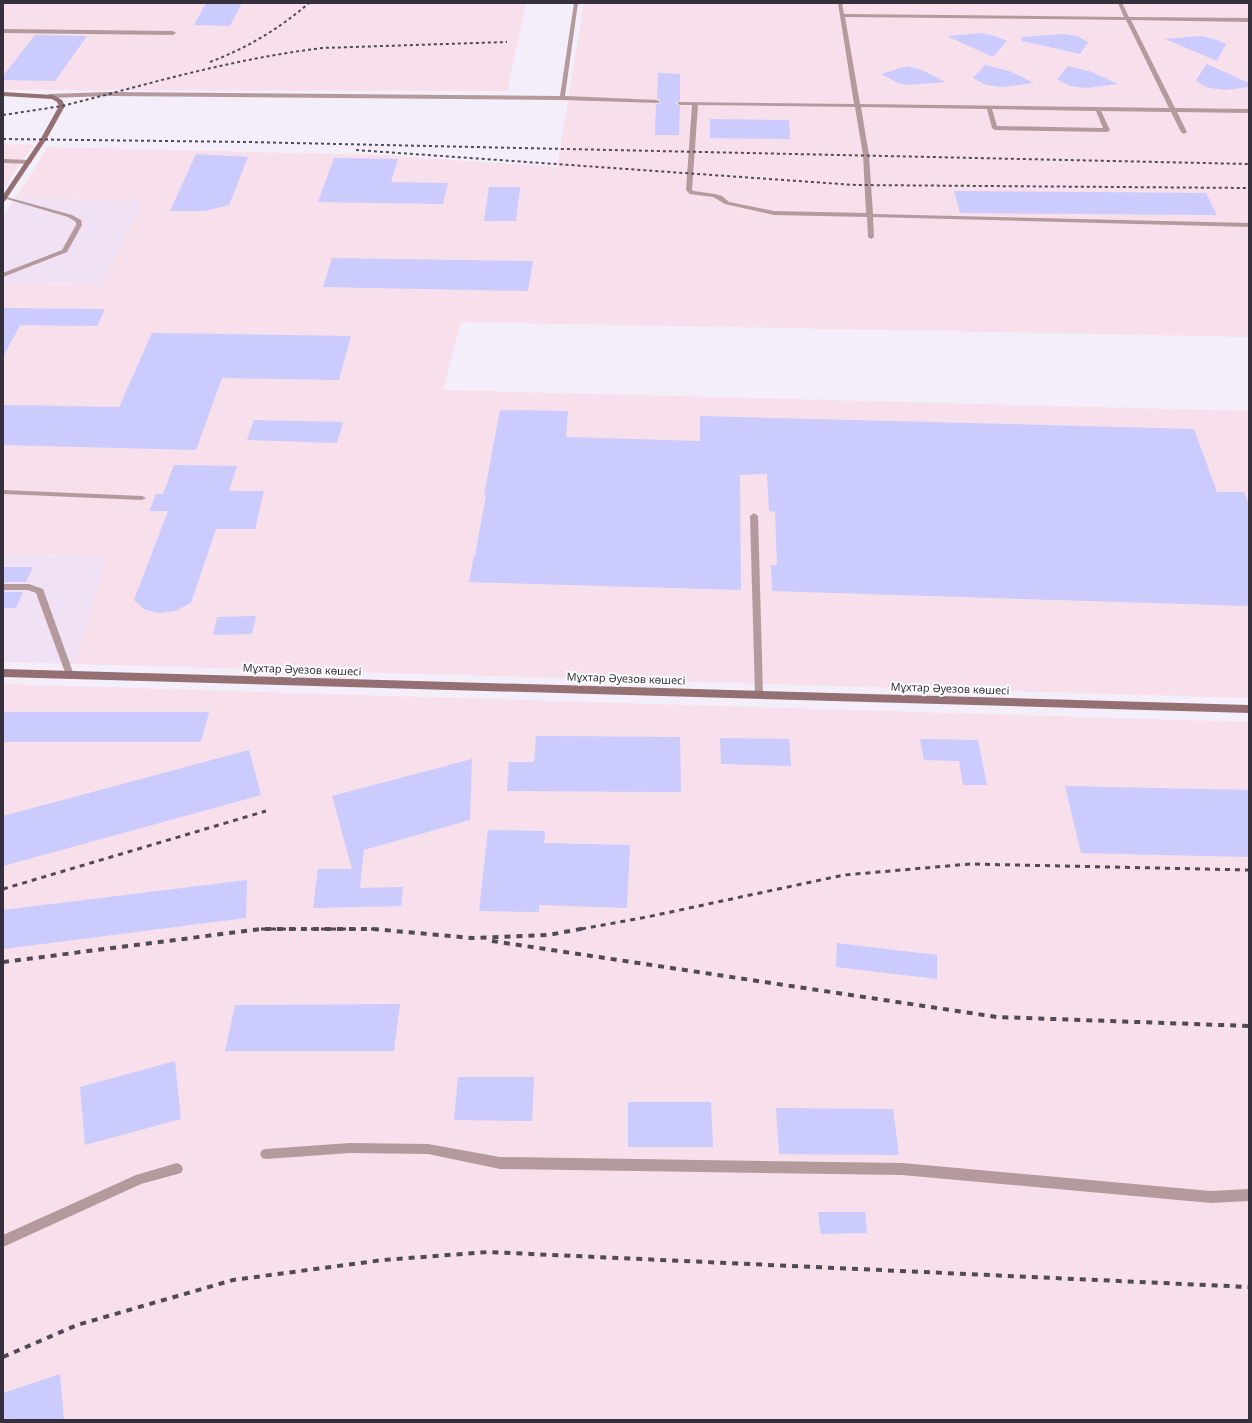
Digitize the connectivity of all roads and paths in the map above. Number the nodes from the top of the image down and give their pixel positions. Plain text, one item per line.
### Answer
1 (576, 3) edge
2 (840, 3) edge
3 (1120, 3) edge
4 (842, 15) junction
5 (1128, 18) junction
6 (1249, 20) edge
7 (3, 31) edge
8 (173, 33) dead end
9 (3, 94) edge
10 (49, 96) junction
11 (562, 98) junction
12 (657, 102) dead end
13 (680, 102) dead end
14 (695, 102) junction
15 (857, 105) junction
16 (989, 107) junction
17 (1098, 109) junction
18 (1173, 110) junction
19 (1249, 111) edge
20 (1184, 132) dead end
21 (3, 161) edge
22 (29, 162) junction
23 (4, 198) edge
24 (869, 215) junction
25 (1249, 225) edge
26 (871, 237) dead end
27 (3, 275) edge
28 (3, 492) edge
29 (142, 498) dead end
30 (754, 516) dead end
31 (3, 587) edge
32 (3, 673) edge
33 (70, 675) junction
34 (759, 694) junction
35 (1249, 709) edge
36 (266, 1154) dead end
37 (177, 1170) dead end
38 (1249, 1195) edge
39 (3, 1241) edge

1 - 11 lane
2 - 4 lane
3 - 5 lane
4 - 5 lane
4 - 15 lane
5 - 6 lane
5 - 18 lane
7 - 8 lane
9 - 10 street
10 - 11 lane
10 - 22 street
11 - 12 lane
13 - 14 lane
14 - 15 lane
14 - 24 lane
15 - 16 lane
15 - 24 lane
16 - 17 lane
16 - 17 lane
17 - 18 lane
18 - 19 lane
18 - 20 lane
21 - 22 lane
22 - 23 street
23 - 27 lane
24 - 25 lane
24 - 26 lane
28 - 29 lane
30 - 34 lane
31 - 33 lane
32 - 33 street, Мұхтар Әуезов көшесі
33 - 34 street, Мұхтар Әуезов көшесі
34 - 35 street, Мұхтар Әуезов көшесі
36 - 38 lane
37 - 39 lane

